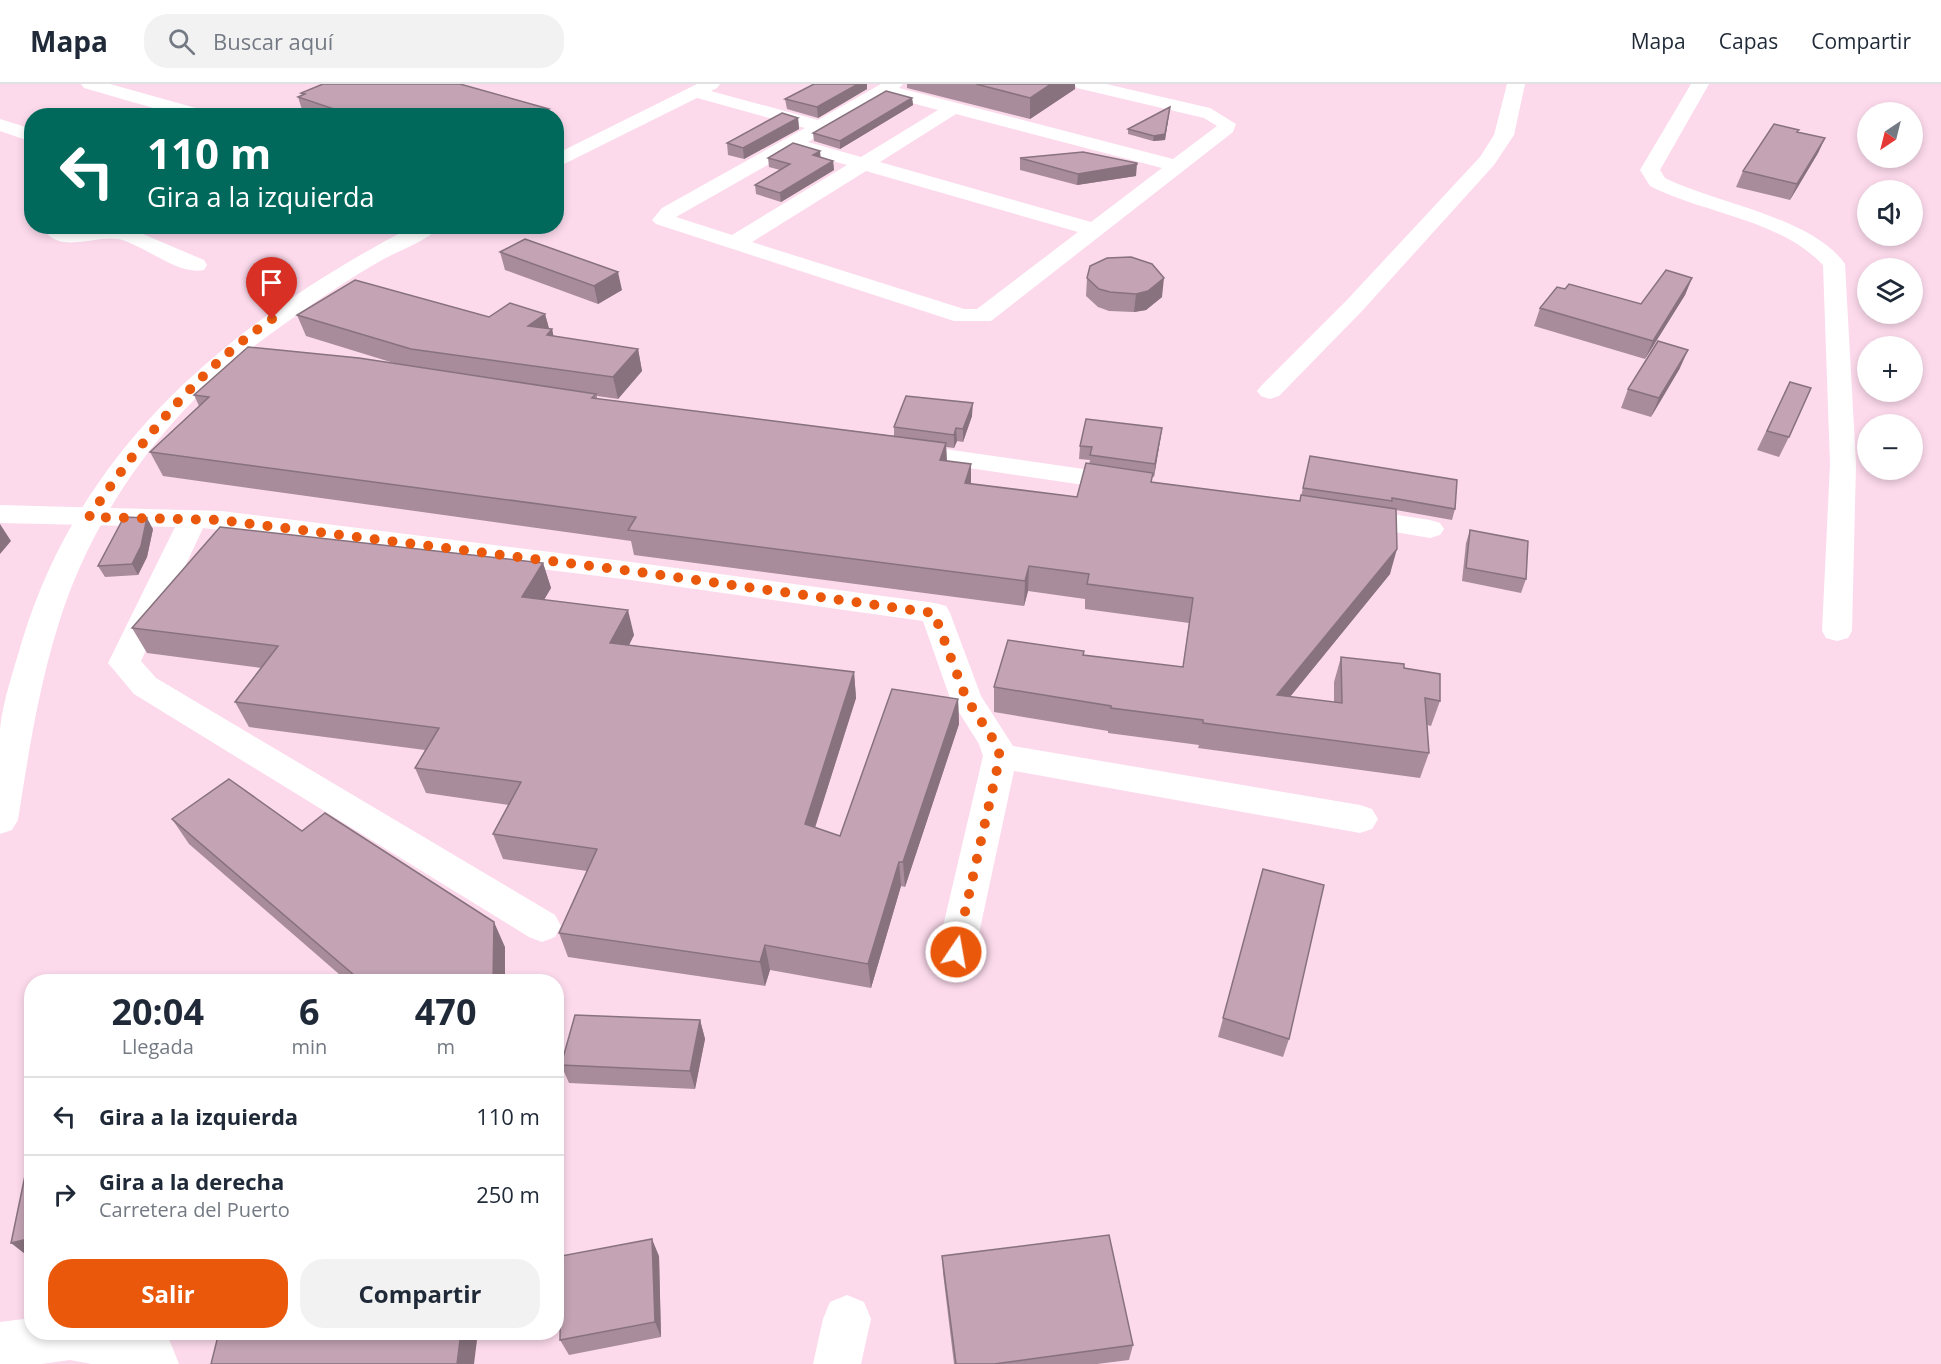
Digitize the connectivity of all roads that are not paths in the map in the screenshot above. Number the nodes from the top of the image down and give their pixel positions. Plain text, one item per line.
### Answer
1 (90, 84) edge
2 (1083, 84) edge
3 (1516, 84) edge
4 (1700, 84) edge
5 (889, 87) edge
6 (703, 88) edge
7 (176, 108) edge
8 (952, 109) junction
9 (0, 125) edge
10 (819, 126) junction
11 (24, 133) edge
12 (792, 143) junction
13 (564, 158) edge
14 (862, 164) junction
15 (1176, 166) junction
16 (1094, 230) junction
17 (138, 234) edge
18 (416, 234) edge
19 (733, 244) junction
20 (195, 265) dead end
21 (231, 352) junction
22 (264, 357) edge
23 (1270, 391) dead end
24 (878, 448) edge
25 (1146, 486) edge
26 (1323, 513) edge
27 (0, 514) edge
28 (89, 517) junction
29 (193, 519) junction
30 (1430, 529) dead end
31 (1838, 631) dead end
32 (1000, 756) junction
33 (1360, 819) dead end
34 (0, 820) edge
35 (542, 926) dead end
36 (956, 952) dead end
37 (847, 1319) dead end
38 (42, 1340) edge
39 (91, 1340) edge
40 (0, 1346) edge
41 (155, 1364) edge
42 (837, 1364) edge

1 - 7 main road
2 - 15 main road
3 - 23 main road
4 - 31 main road
5 - 8 main road
5 - 10 main road
6 - 10 main road
6 - 13 main road
8 - 14 main road
8 - 15 main road
9 - 11 main road
10 - 12 main road
12 - 14 main road
12 - 19 main road
14 - 16 main road
14 - 19 main road
15 - 16 main road
16 - 19 main road
17 - 20 main road
18 - 21 main road
21 - 22 main road
21 - 28 main road
24 - 25 main road
26 - 30 main road
27 - 28 main road
28 - 29 main road
28 - 34 main road
29 - 32 main road
29 - 35 main road
32 - 33 main road
32 - 36 main road
37 - 42 main road
38 - 40 main road
39 - 41 main road

